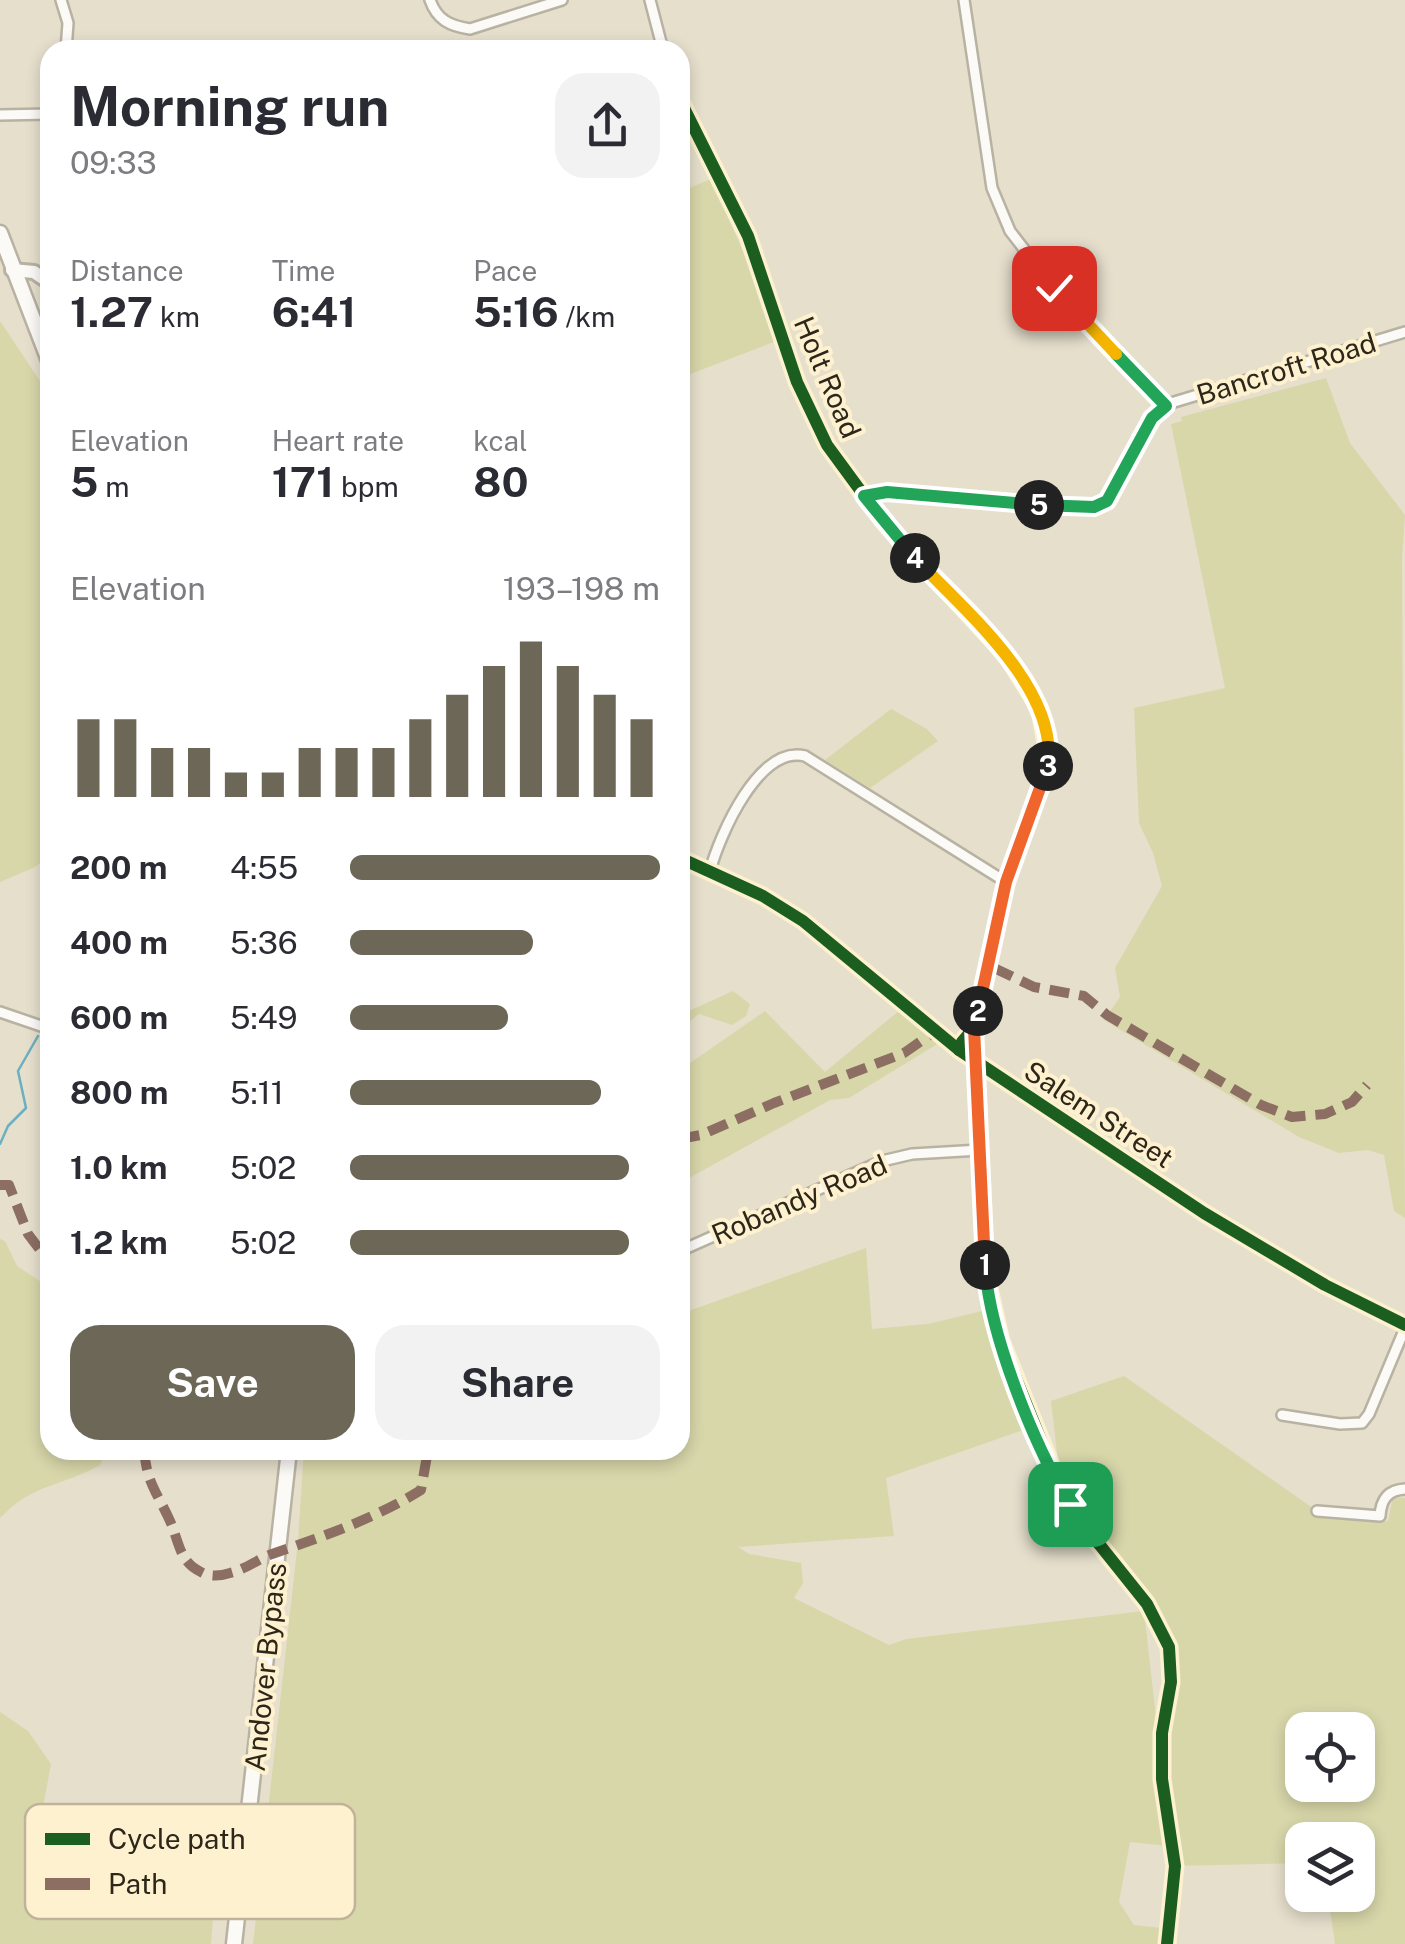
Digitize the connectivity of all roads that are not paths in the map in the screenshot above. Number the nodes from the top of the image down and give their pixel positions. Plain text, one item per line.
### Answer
1 (62, 0) edge
2 (430, 0) edge
3 (562, 0) edge
4 (650, 0) edge
5 (964, 0) edge
6 (67, 40) edge
7 (660, 40) edge
8 (40, 114) edge
9 (0, 115) edge
10 (690, 127) edge
11 (0, 233) edge
12 (12, 270) junction
13 (40, 276) edge
14 (1405, 332) edge
15 (40, 339) edge
16 (1166, 406) junction
17 (864, 496) junction
18 (690, 863) edge
19 (710, 871) junction
20 (1006, 882) junction
21 (0, 1012) edge
22 (40, 1026) edge
23 (974, 1028) junction
24 (958, 1050) junction
25 (976, 1062) junction
26 (980, 1150) junction
27 (690, 1247) edge
28 (1405, 1326) edge
29 (1282, 1415) dead end
30 (287, 1460) edge
31 (1405, 1489) edge
32 (1316, 1511) dead end
33 (249, 1804) edge
34 (237, 1919) edge
35 (234, 1944) edge
36 (1167, 1944) edge

1 - 6 street
2 - 3 street
4 - 7 street
5 - 16 street
8 - 9 street
10 - 17 street, Holt Road
11 - 12 main road
12 - 13 street
12 - 15 main road
14 - 16 street, Bancroft Road
16 - 17 street, Bancroft Road
17 - 20 street, Holt Road
18 - 19 street, Salem Street
19 - 20 street
19 - 24 street, Salem Street
20 - 23 street, Holt Road
21 - 22 street
23 - 24 street, Holt Road
23 - 25 street, Holt Road
24 - 25 street, Salem Street
25 - 26 street, Holt Road
25 - 28 street, Salem Street
26 - 27 street, Robandy Road
26 - 36 street, Holt Road
28 - 29 street
30 - 33 main road, Andover Bypass
31 - 32 street
34 - 35 main road, Andover Bypass

